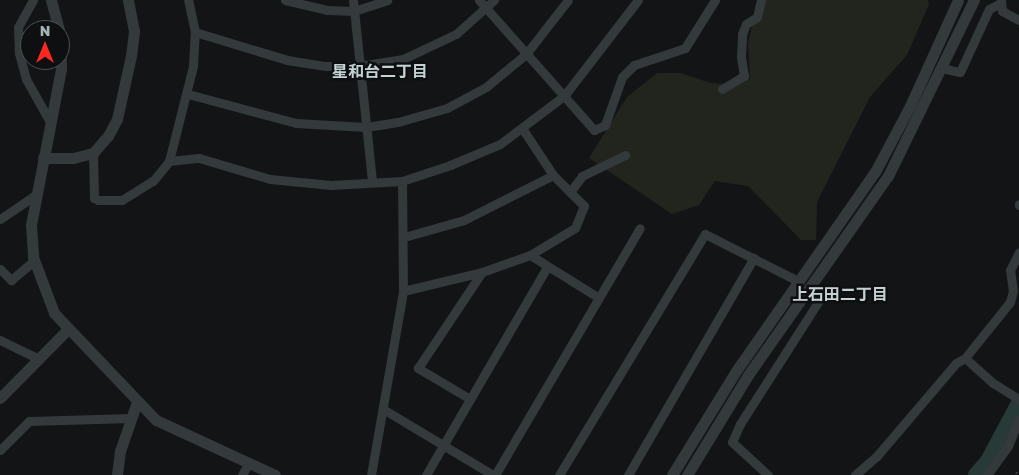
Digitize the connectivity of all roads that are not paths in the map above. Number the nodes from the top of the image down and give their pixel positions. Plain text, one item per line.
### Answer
1 (33, 0) edge
2 (51, 0) edge
3 (128, 0) edge
4 (188, 0) edge
5 (285, 0) edge
6 (353, 0) edge
7 (387, 0) edge
8 (479, 0) edge
9 (494, 0) edge
10 (568, 0) edge
11 (638, 0) edge
12 (715, 0) edge
13 (761, 0) edge
14 (958, 0) edge
15 (974, 0) edge
16 (1001, 2) edge
17 (486, 8) junction
18 (354, 11) junction
19 (56, 20) edge
20 (1019, 20) edge
21 (195, 32) junction
22 (526, 54) junction
23 (360, 66) junction
24 (942, 68) junction
25 (60, 70) edge
26 (722, 89) dead end
27 (188, 94) junction
28 (564, 96) junction
29 (50, 122) junction
30 (366, 127) junction
31 (522, 128) junction
32 (93, 153) junction
33 (624, 155) dead end
34 (43, 158) junction
35 (169, 161) junction
36 (553, 176) junction
37 (402, 181) junction
38 (372, 182) junction
39 (570, 192) junction
40 (34, 196) junction
41 (0, 219) edge
42 (640, 228) dead end
43 (404, 237) junction
44 (1019, 252) edge
45 (530, 255) junction
46 (754, 258) junction
47 (34, 261) junction
48 (548, 267) junction
49 (0, 269) edge
50 (482, 272) junction
51 (798, 281) junction
52 (809, 290) junction
53 (403, 291) junction
54 (599, 298) junction
55 (68, 329) junction
56 (0, 340) edge
57 (39, 358) junction
58 (965, 358) junction
59 (2, 393) edge
60 (470, 399) junction
61 (1019, 399) edge
62 (137, 402) junction
63 (383, 409) junction
64 (131, 418) junction
65 (1019, 419) edge
66 (444, 445) junction
67 (0, 450) edge
68 (249, 462) junction
69 (116, 475) edge
70 (242, 475) edge
71 (275, 475) edge
72 (370, 475) edge
73 (426, 475) edge
74 (494, 475) edge
75 (559, 475) edge
76 (628, 475) edge
77 (672, 475) edge
78 (687, 475) edge
79 (768, 475) edge
80 (855, 475) edge
81 (987, 475) edge

1 - 29 street
2 - 19 street
3 - 32 street
4 - 21 street
5 - 18 street
6 - 18 street
7 - 18 street
8 - 17 street
9 - 17 street
10 - 22 street
11 - 28 street
12 - 28 street
13 - 26 street
14 - 51 street
15 - 24 street
16 - 20 street
16 - 24 street
17 - 22 street
17 - 23 street
18 - 23 street
21 - 23 street
21 - 27 street
22 - 28 street
22 - 30 street
23 - 30 street
24 - 52 street
25 - 29 street
27 - 30 street
27 - 35 street
28 - 31 street
29 - 34 street
30 - 38 street
31 - 36 street
31 - 37 street
32 - 34 street
32 - 35 street
33 - 39 street
34 - 40 street
35 - 38 street
36 - 39 street
36 - 43 street
37 - 38 street
37 - 43 street
39 - 45 street
40 - 41 street
40 - 47 street
42 - 54 street
43 - 53 street
44 - 58 street
45 - 48 street
45 - 50 street
46 - 51 street
46 - 75 street
46 - 76 street
47 - 49 street
47 - 55 street
48 - 54 street
48 - 60 street
50 - 53 street
50 - 60 street
51 - 77 street
52 - 78 street
52 - 79 street
53 - 63 street
54 - 74 street
55 - 57 street
55 - 62 street
56 - 57 street
57 - 59 street
58 - 61 street
58 - 80 street
60 - 66 street
62 - 64 street
62 - 68 street
63 - 66 street
63 - 72 street
64 - 67 street
64 - 69 street
65 - 81 street
66 - 73 street
66 - 74 street
68 - 70 street
68 - 71 street

